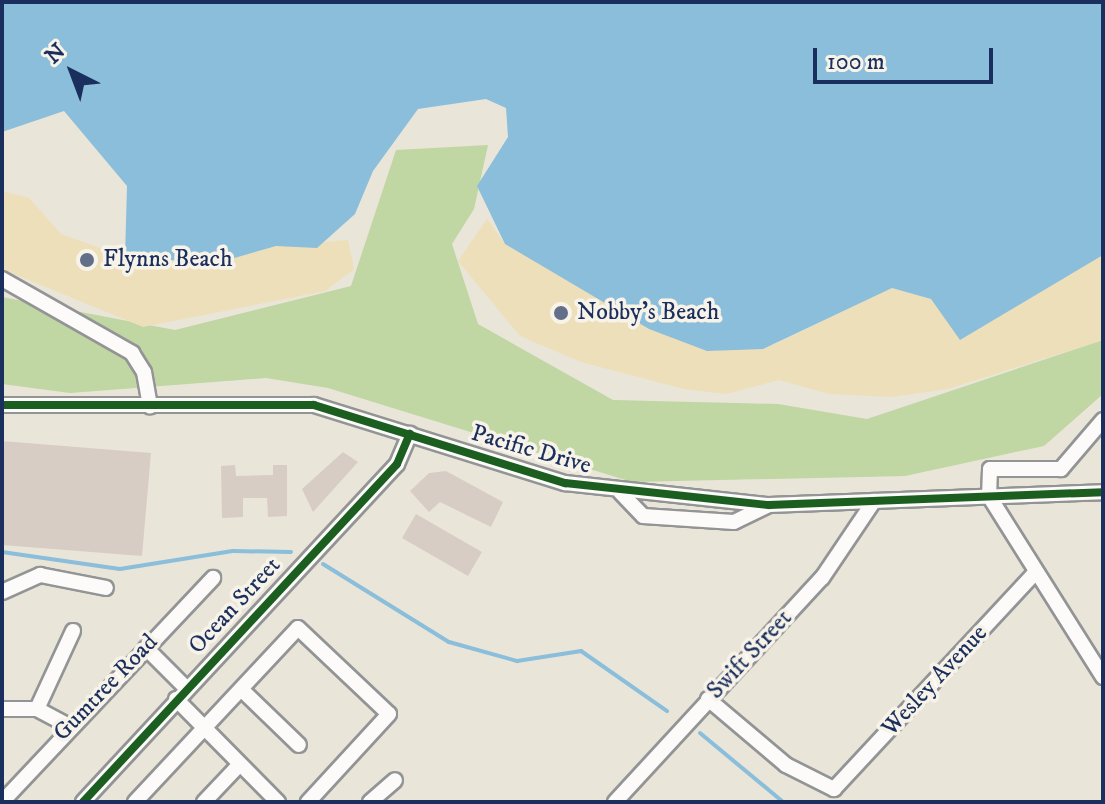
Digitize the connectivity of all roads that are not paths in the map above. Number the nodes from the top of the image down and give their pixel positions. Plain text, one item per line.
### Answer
1 (2, 279) edge
2 (2, 405) edge
3 (150, 406) junction
4 (1103, 420) edge
5 (410, 434) junction
6 (1004, 469) junction
7 (1103, 492) edge
8 (1006, 495) junction
9 (989, 496) junction
10 (874, 501) junction
11 (1036, 572) junction
12 (213, 578) dead end
13 (106, 588) dead end
14 (2, 592) edge
15 (73, 631) dead end
16 (146, 648) junction
17 (1103, 677) edge
18 (242, 690) junction
19 (181, 694) junction
20 (708, 699) junction
21 (2, 709) edge
22 (37, 709) junction
23 (69, 726) junction
24 (203, 726) junction
25 (299, 745) dead end
26 (240, 764) junction
27 (395, 780) dead end
28 (270, 799) edge
29 (2, 802) edge
30 (83, 802) edge
31 (135, 802) edge
32 (204, 802) edge
33 (308, 802) edge
34 (370, 802) edge
35 (615, 802) edge

1 - 3 street
2 - 3 street, Pacific Drive
3 - 5 street, Pacific Drive
4 - 6 street
5 - 10 street, Pacific Drive
5 - 19 street, Ocean Street
6 - 8 street
6 - 9 street
7 - 8 street
8 - 9 street
9 - 10 street
9 - 11 street
10 - 20 street, Swift Street
11 - 17 street
11 - 20 street, Wesley Avenue
12 - 16 street, Gumtree Road
13 - 14 street
15 - 22 street
16 - 19 street
16 - 23 street, Gumtree Road
18 - 24 street
18 - 25 street
18 - 33 street
19 - 24 street
19 - 30 street, Ocean Street
20 - 35 street, Swift Street
21 - 22 street
22 - 23 street
23 - 29 street, Gumtree Road
24 - 26 street
24 - 31 street
26 - 28 street
26 - 32 street
27 - 34 street

